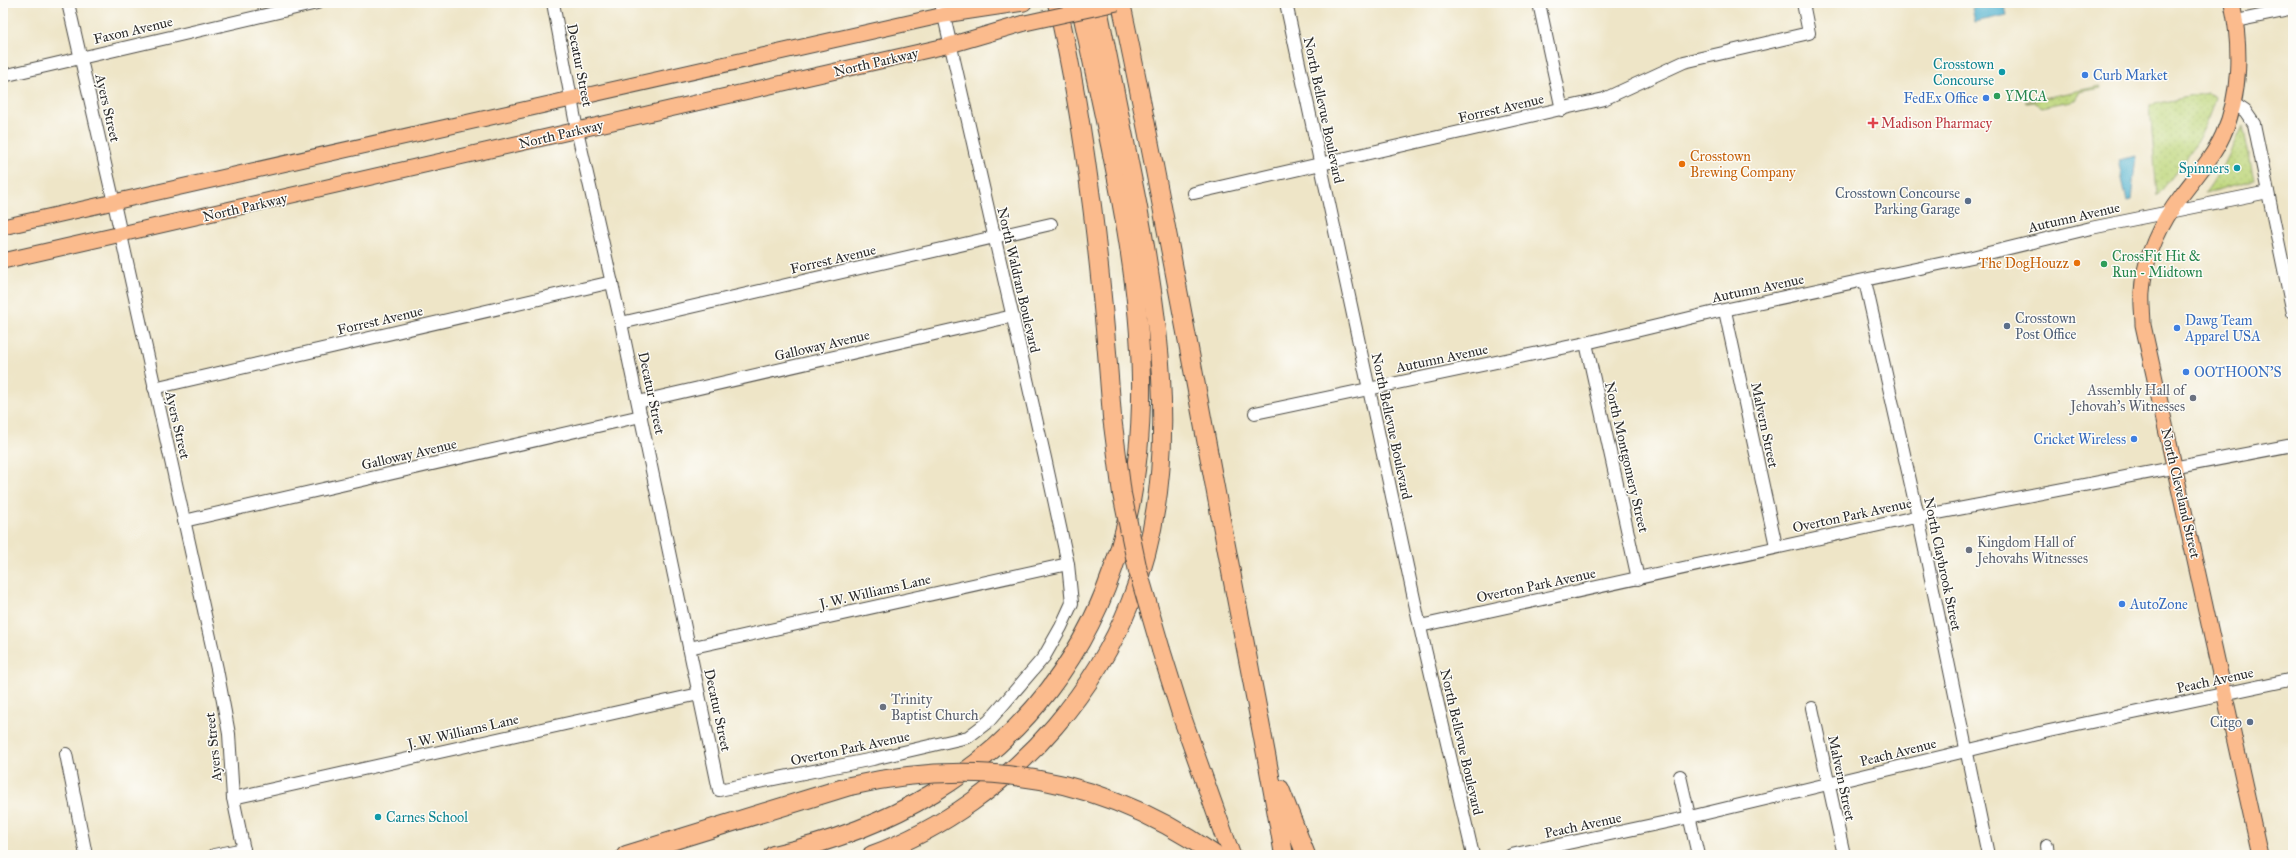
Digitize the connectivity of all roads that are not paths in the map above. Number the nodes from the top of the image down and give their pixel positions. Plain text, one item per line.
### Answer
1 (68, 3) edge
2 (317, 3) edge
3 (553, 3) edge
4 (1057, 3) edge
5 (1080, 3) edge
6 (1097, 3) edge
7 (1117, 3) edge
8 (1121, 3) edge
9 (1127, 3) edge
10 (1286, 3) edge
11 (1539, 3) edge
12 (1803, 3) edge
13 (2232, 3) edge
14 (1022, 4) edge
15 (281, 7) edge
16 (942, 9) edge
17 (2293, 9) edge
18 (2236, 21) junction
19 (1128, 34) junction
20 (950, 45) junction
21 (81, 58) junction
22 (3, 76) edge
23 (571, 99) junction
24 (2233, 103) junction
25 (1562, 110) junction
26 (577, 130) junction
27 (1320, 165) junction
28 (2268, 192) junction
29 (1194, 193) dead end
30 (114, 203) junction
31 (2170, 212) junction
32 (1051, 224) dead end
33 (3, 227) edge
34 (121, 235) junction
35 (994, 238) junction
36 (3, 261) edge
37 (1865, 281) junction
38 (612, 282) junction
39 (1725, 311) junction
40 (2293, 313) edge
41 (1013, 316) junction
42 (621, 323) junction
43 (1586, 343) junction
44 (154, 388) junction
45 (1368, 389) junction
46 (638, 402) junction
47 (1255, 412) dead end
48 (641, 416) junction
49 (2293, 445) edge
50 (2175, 468) junction
51 (1918, 516) junction
52 (184, 521) junction
53 (1776, 546) junction
54 (1068, 564) junction
55 (1638, 579) junction
56 (1420, 626) junction
57 (690, 648) junction
58 (2293, 679) edge
59 (2225, 692) junction
60 (699, 694) junction
61 (1812, 708) dead end
62 (1967, 750) junction
63 (66, 754) dead end
64 (1268, 760) junction
65 (1680, 776) dead end
66 (1829, 785) junction
67 (719, 790) joint
68 (234, 798) junction
69 (1690, 817) junction
70 (245, 852) edge
71 (86, 855) edge
72 (214, 855) edge
73 (626, 855) edge
74 (773, 855) edge
75 (872, 855) edge
76 (1215, 855) edge
77 (1231, 855) edge
78 (1284, 855) edge
79 (1306, 855) edge
80 (1473, 855) edge
81 (1511, 855) edge
82 (1698, 855) edge
83 (1844, 855) edge
84 (1988, 855) edge
85 (2260, 855) edge

1 - 21 street, Ayers Street
2 - 15 street, Faxon Avenue
3 - 23 street, Decatur Street
4 - 77 highway, bridge
5 - 74 highway
6 - 75 highway
7 - 20 main road, North Parkway, bridge
8 - 19 highway
9 - 19 highway
10 - 27 street, North Bellevue Boulevard
11 - 25 street
12 - 25 street, Forrest Avenue
13 - 18 main road, North Cleveland Street
14 - 16 main road
15 - 21 street, Faxon Avenue
16 - 20 street, North Waldran Boulevard
16 - 23 main road
17 - 18 street
18 - 24 main road, North Cleveland Street
19 - 64 highway
20 - 26 main road, North Parkway
20 - 35 street, North Waldran Boulevard
21 - 22 street, Faxon Avenue
21 - 30 street, Ayers Street
23 - 26 street, Decatur Street
23 - 30 main road
24 - 28 street
24 - 31 main road, North Cleveland Street
25 - 27 street, Forrest Avenue
26 - 34 main road, North Parkway
26 - 38 street, Decatur Street
27 - 29 street, Forrest Avenue
27 - 45 street, North Bellevue Boulevard
28 - 31 street, Autumn Avenue
28 - 40 street
30 - 33 main road
30 - 34 street, Ayers Street
31 - 37 street, Autumn Avenue
31 - 50 main road, North Cleveland Street
32 - 35 street, Forrest Avenue
34 - 36 main road, North Parkway
34 - 44 street, Ayers Street
35 - 41 street, North Waldran Boulevard
35 - 42 street, Forrest Avenue
37 - 39 street, Autumn Avenue
37 - 51 street, North Claybrook Street
38 - 42 street, Decatur Street
38 - 44 street, Forrest Avenue
39 - 43 street, Autumn Avenue
39 - 53 street, Malvern Street
41 - 46 street, Galloway Avenue
41 - 54 street, North Waldran Boulevard
42 - 46 street, Decatur Street
43 - 45 street, Autumn Avenue
43 - 55 street, North Montgomery Street
44 - 52 street, Ayers Street
45 - 47 street, Autumn Avenue
45 - 56 street, North Bellevue Boulevard
46 - 48 street, Decatur Street
48 - 52 street, Galloway Avenue
48 - 57 street, Decatur Street
49 - 50 street, Overton Park Avenue
50 - 51 street, Overton Park Avenue
50 - 59 main road, North Cleveland Street
51 - 53 street, Overton Park Avenue
51 - 62 street, North Claybrook Street
52 - 68 street, Ayers Street
53 - 55 street, Overton Park Avenue
54 - 57 street, J. W. Williams Lane
54 - 67 street, Overton Park Avenue
55 - 56 street, Overton Park Avenue
56 - 80 street, North Bellevue Boulevard
57 - 60 street, Decatur Street
58 - 59 street, Peach Avenue
59 - 62 street, Peach Avenue
59 - 85 main road, North Cleveland Street
60 - 67 street, Decatur Street
60 - 68 street, J. W. Williams Lane
61 - 66 street, Malvern Street
62 - 66 street, Peach Avenue
62 - 84 street, North Claybrook Street
63 - 71 street
64 - 78 highway
64 - 79 highway
65 - 69 street
66 - 69 street, Peach Avenue
66 - 83 street, Malvern Street
68 - 70 street, Ayers Street
69 - 81 street, Peach Avenue
69 - 82 street
70 - 72 street
73 - 76 highway, bridge

